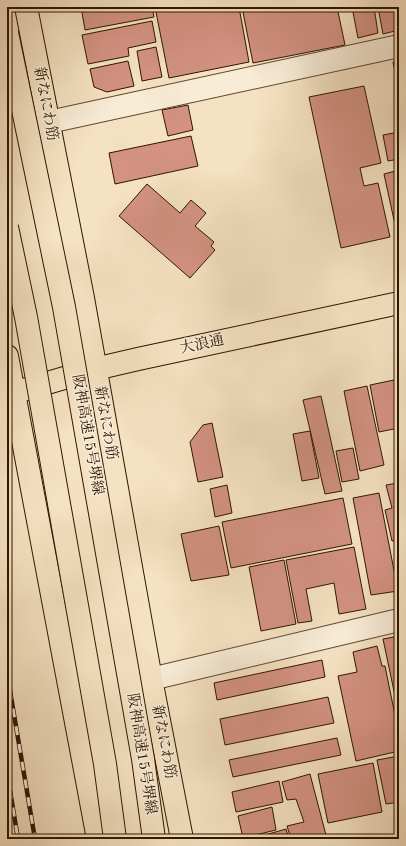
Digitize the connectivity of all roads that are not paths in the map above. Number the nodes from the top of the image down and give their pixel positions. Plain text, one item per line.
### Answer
1 (26, 7) edge
2 (7, 33) edge
3 (399, 46) edge
4 (49, 122) junction
5 (7, 227) edge
6 (399, 303) edge
7 (7, 356) edge
8 (95, 369) junction
9 (10, 393) edge
10 (399, 620) edge
11 (151, 679) junction
12 (98, 839) edge
13 (115, 839) edge
14 (154, 839) edge
15 (182, 839) edge

1 - 4 main road, 新なにわ筋
2 - 14 main road, 阪神高速15号堺線, bridge
3 - 4 street
4 - 8 main road, 新なにわ筋
5 - 13 main road, bridge
6 - 8 main road, 大浪通
7 - 9 main road
8 - 9 main road, 大浪通
8 - 11 main road, 新なにわ筋
9 - 12 main road
10 - 11 street
11 - 15 main road, 新なにわ筋

